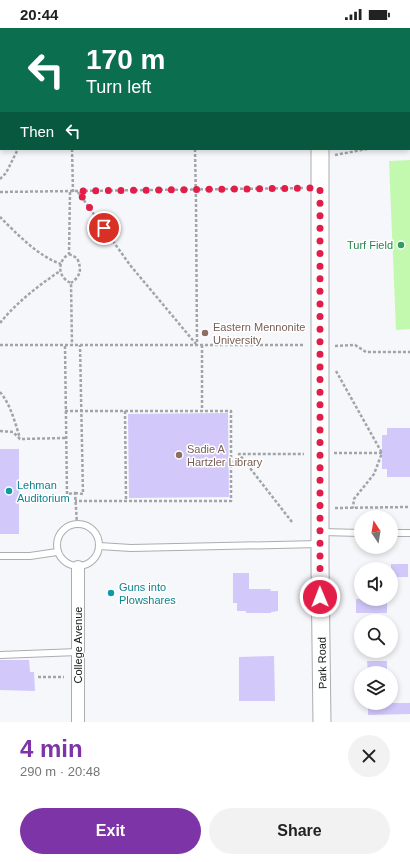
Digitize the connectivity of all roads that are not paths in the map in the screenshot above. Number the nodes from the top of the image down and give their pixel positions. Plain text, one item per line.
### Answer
1 (327, 152) edge
2 (398, 533) edge
3 (410, 533) edge
4 (354, 534) edge
5 (320, 538) junction
6 (99, 546) junction
7 (57, 552) junction
8 (0, 556) edge
9 (78, 567) junction
10 (78, 652) junction
11 (0, 656) edge
12 (78, 722) edge
13 (322, 722) edge

1 - 5 street, Park Road
2 - 3 lane
4 - 5 lane
5 - 6 lane
5 - 13 street, Park Road
6 - 7 lane
6 - 9 lane
7 - 8 lane
7 - 9 lane
9 - 10 street, College Avenue
10 - 11 lane
10 - 12 street, College Avenue

